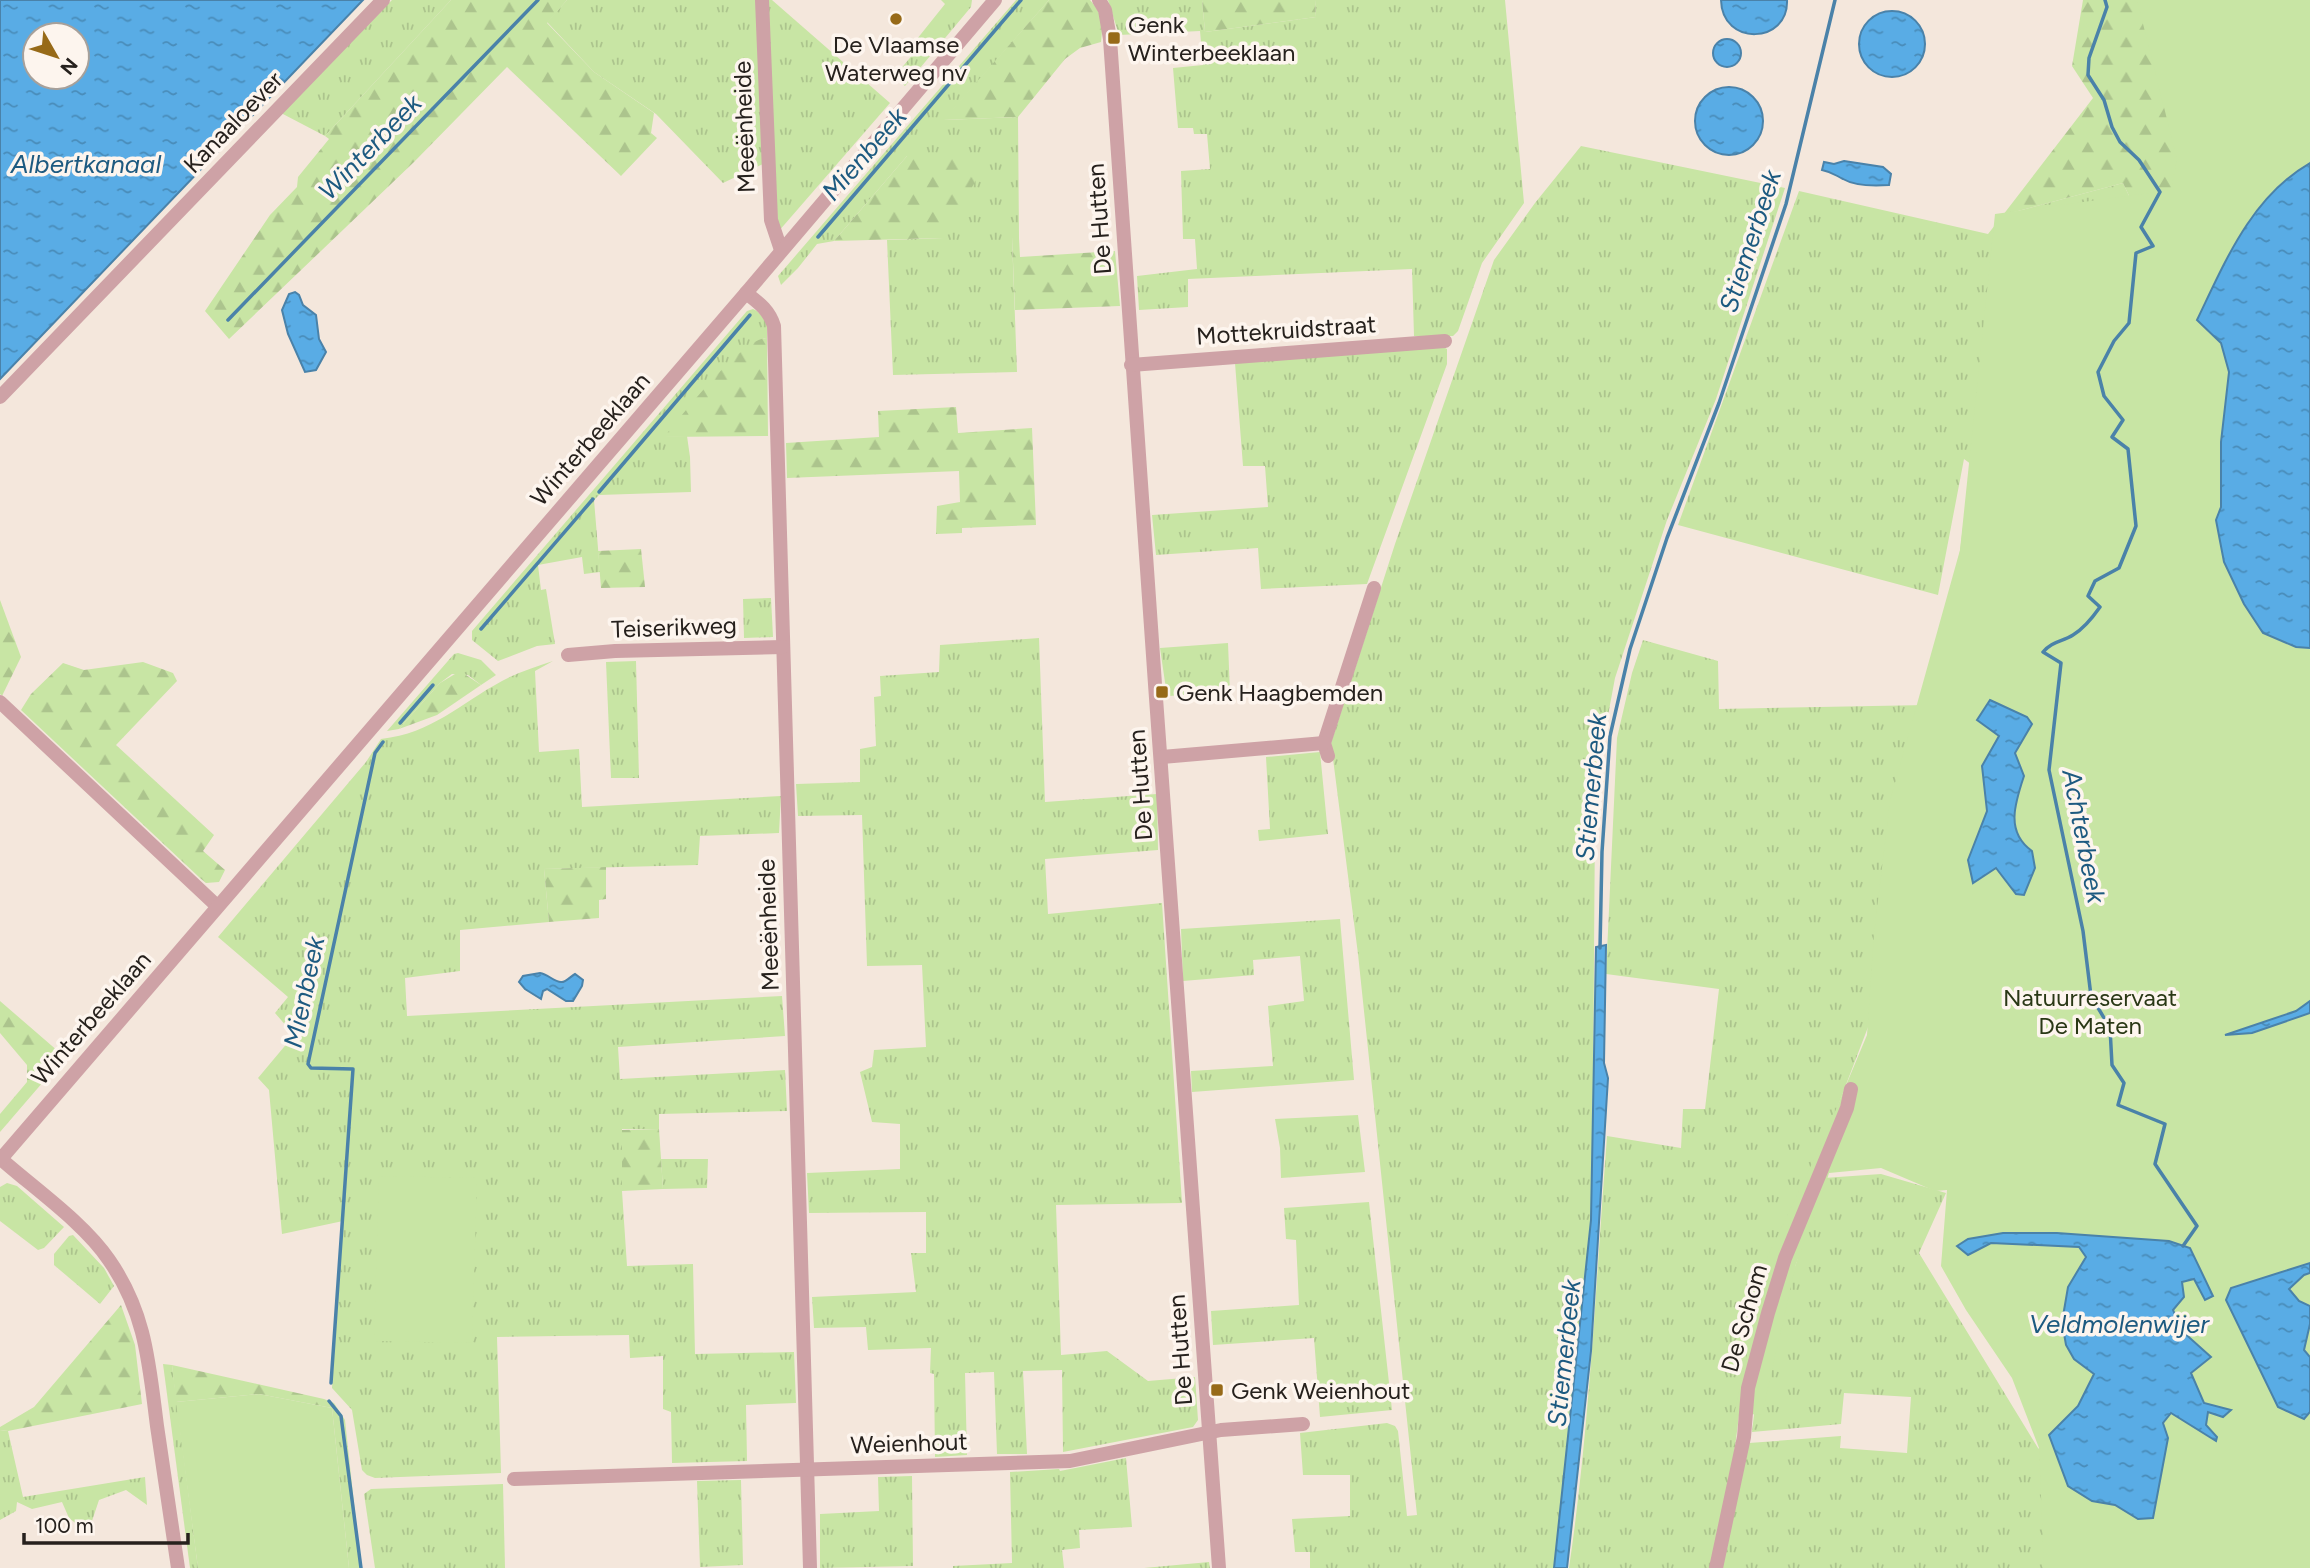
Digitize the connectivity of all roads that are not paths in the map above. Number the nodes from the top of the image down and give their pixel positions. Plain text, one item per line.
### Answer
1 (383, 0) edge
2 (762, 0) edge
3 (1099, 0) edge
4 (993, 1) edge
5 (781, 250) junction
6 (746, 293) junction
7 (1445, 341) dead end
8 (1131, 365) junction
9 (0, 397) edge
10 (1374, 588) dead end
11 (783, 647) junction
12 (568, 655) dead end
13 (0, 702) edge
14 (1162, 757) junction
15 (217, 906) junction
16 (1851, 1089) dead end
17 (0, 1159) edge
18 (1303, 1424) dead end
19 (1209, 1433) junction
20 (808, 1470) junction
21 (514, 1479) dead end
22 (178, 1568) edge
23 (810, 1568) edge
24 (1219, 1568) edge
25 (1716, 1568) edge

1 - 9 street, Kanaaloever
2 - 5 street, Meeënheide
3 - 8 street, De Hutten
4 - 5 street, Winterbeeklaan
5 - 6 street, Winterbeeklaan
6 - 11 street, Meeënheide
6 - 15 street, Winterbeeklaan
7 - 8 street, Mottekruidstraat
8 - 14 street, De Hutten
10 - 14 street
11 - 12 street, Teiserikweg
11 - 20 street, Meeënheide
13 - 15 street
14 - 19 street, De Hutten
15 - 17 street, Winterbeeklaan
16 - 25 street, De Schom
17 - 22 street
18 - 19 street, Weienhout
19 - 20 street, Weienhout
19 - 24 street, De Hutten
20 - 21 street, Weienhout
20 - 23 street, Meeënheide

